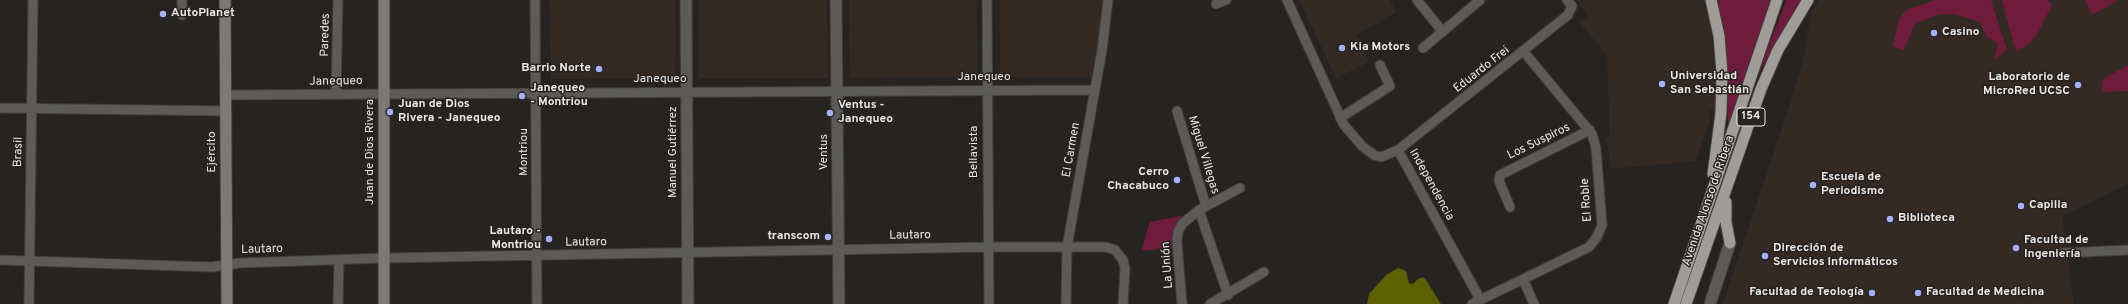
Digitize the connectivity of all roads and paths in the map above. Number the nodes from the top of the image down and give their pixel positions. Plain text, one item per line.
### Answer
1 (33, 0) edge
2 (182, 0) edge
3 (225, 0) edge
4 (338, 0) edge
5 (384, 0) edge
6 (535, 0) edge
7 (686, 0) edge
8 (836, 0) edge
9 (987, 0) edge
10 (1108, 0) edge
11 (1226, 0) edge
12 (1287, 0) edge
13 (1417, 0) edge
14 (1480, 0) edge
15 (1711, 0) edge
16 (1777, 0) edge
17 (1808, 0) edge
18 (1568, 2) edge
19 (1216, 4) dead end
20 (182, 15) dead end
21 (1442, 31) junction
22 (1423, 48) dead end
23 (1524, 52) junction
24 (1380, 65) dead end
25 (987, 90) junction
26 (1095, 90) junction
27 (837, 91) junction
28 (686, 92) junction
29 (384, 93) junction
30 (536, 93) junction
31 (336, 94) junction
32 (226, 95) junction
33 (0, 108) edge
34 (31, 108) junction
35 (226, 110) junction
36 (1177, 111) dead end
37 (1340, 118) junction
38 (1590, 130) junction
39 (1398, 150) junction
40 (1728, 185) junction
41 (1240, 188) dead end
42 (1510, 207) dead end
43 (1708, 207) junction
44 (1203, 208) junction
45 (1730, 243) joint
46 (988, 247) junction
47 (1067, 247) junction
48 (838, 250) junction
49 (2128, 250) edge
50 (2063, 252) dead end
51 (687, 253) junction
52 (537, 256) junction
53 (384, 258) junction
54 (0, 260) edge
55 (339, 260) junction
56 (29, 261) junction
57 (227, 265) junction
58 (1264, 272) dead end
59 (1523, 279) junction
60 (1228, 295) junction
61 (1480, 299) junction
62 (29, 304) edge
63 (227, 304) edge
64 (338, 304) edge
65 (384, 304) edge
66 (537, 304) edge
67 (688, 304) edge
68 (839, 304) edge
69 (989, 304) edge
70 (1066, 304) edge
71 (1123, 304) edge
72 (1182, 304) edge
73 (1210, 304) edge
74 (1472, 304) edge
75 (1534, 304) edge
76 (1674, 304) edge
77 (1686, 304) edge
78 (1710, 304) edge

1 - 34 street, Brasil
2 - 20 street
3 - 32 main road, Ejército
4 - 31 street, Paredes
5 - 29 main road, Juan de Dios Rivera
6 - 30 street, Montriou
7 - 28 street, Manuel Gutiérrez
8 - 27 street, Ventus
9 - 25 street, Bellavista
10 - 26 street, El Carmen
11 - 19 street
12 - 37 street, Independencia
13 - 21 street
14 - 21 street
15 - 43 highway
16 - 43 highway, Avenida Alonso de Ribera / 154
17 - 40 highway, Avenida Alonso de Ribera / 154
18 - 23 street, Eduardo Frei
21 - 22 street
23 - 38 street, El Roble
23 - 39 street, Eduardo Frei
24 - 37 street
25 - 26 street, Janequeo
25 - 27 street, Janequeo
25 - 46 street, Bellavista
26 - 47 street, El Carmen
27 - 28 street, Janequeo
27 - 48 street, Ventus
28 - 30 street, Janequeo
28 - 51 street, Manuel Gutiérrez
29 - 30 street, Janequeo
29 - 31 street, Janequeo
29 - 53 main road, Juan de Dios Rivera
30 - 52 street, Montriou
31 - 32 street, Janequeo
32 - 35 main road, Ejército
33 - 34 street
34 - 35 street
34 - 56 street, Brasil
35 - 57 main road, Ejército
36 - 44 street, Miguel Villegas
37 - 39 street, Independencia
38 - 42 street, Los Suspiros
38 - 59 street, El Roble
39 - 61 street, Independencia
40 - 45 highway
40 - 77 highway, Avenida Alonso de Ribera / 154
41 - 44 street
43 - 76 highway, Avenida Alonso de Ribera / 154
44 - 60 street, Miguel Villegas
44 - 72 street, La Unión
45 - 78 street
46 - 47 street, Lautaro
46 - 48 street, Lautaro
46 - 69 street, Bellavista
47 - 70 street, El Carmen
47 - 71 street, Lautaro
48 - 51 street, Lautaro
48 - 68 street, Ventus
49 - 50 street
51 - 52 street, Lautaro
51 - 67 street, Manuel Gutiérrez
52 - 53 street, Lautaro
52 - 66 street, Montriou
53 - 55 street, Lautaro
53 - 65 main road, Juan de Dios Rivera
54 - 56 street, Lautaro
55 - 57 street, Lautaro
55 - 64 street
56 - 57 street, Lautaro
56 - 62 street, Brasil
57 - 63 main road, Ejército
58 - 60 street
59 - 61 street, El Roble
59 - 75 street
60 - 73 street
61 - 74 street, El Roble

